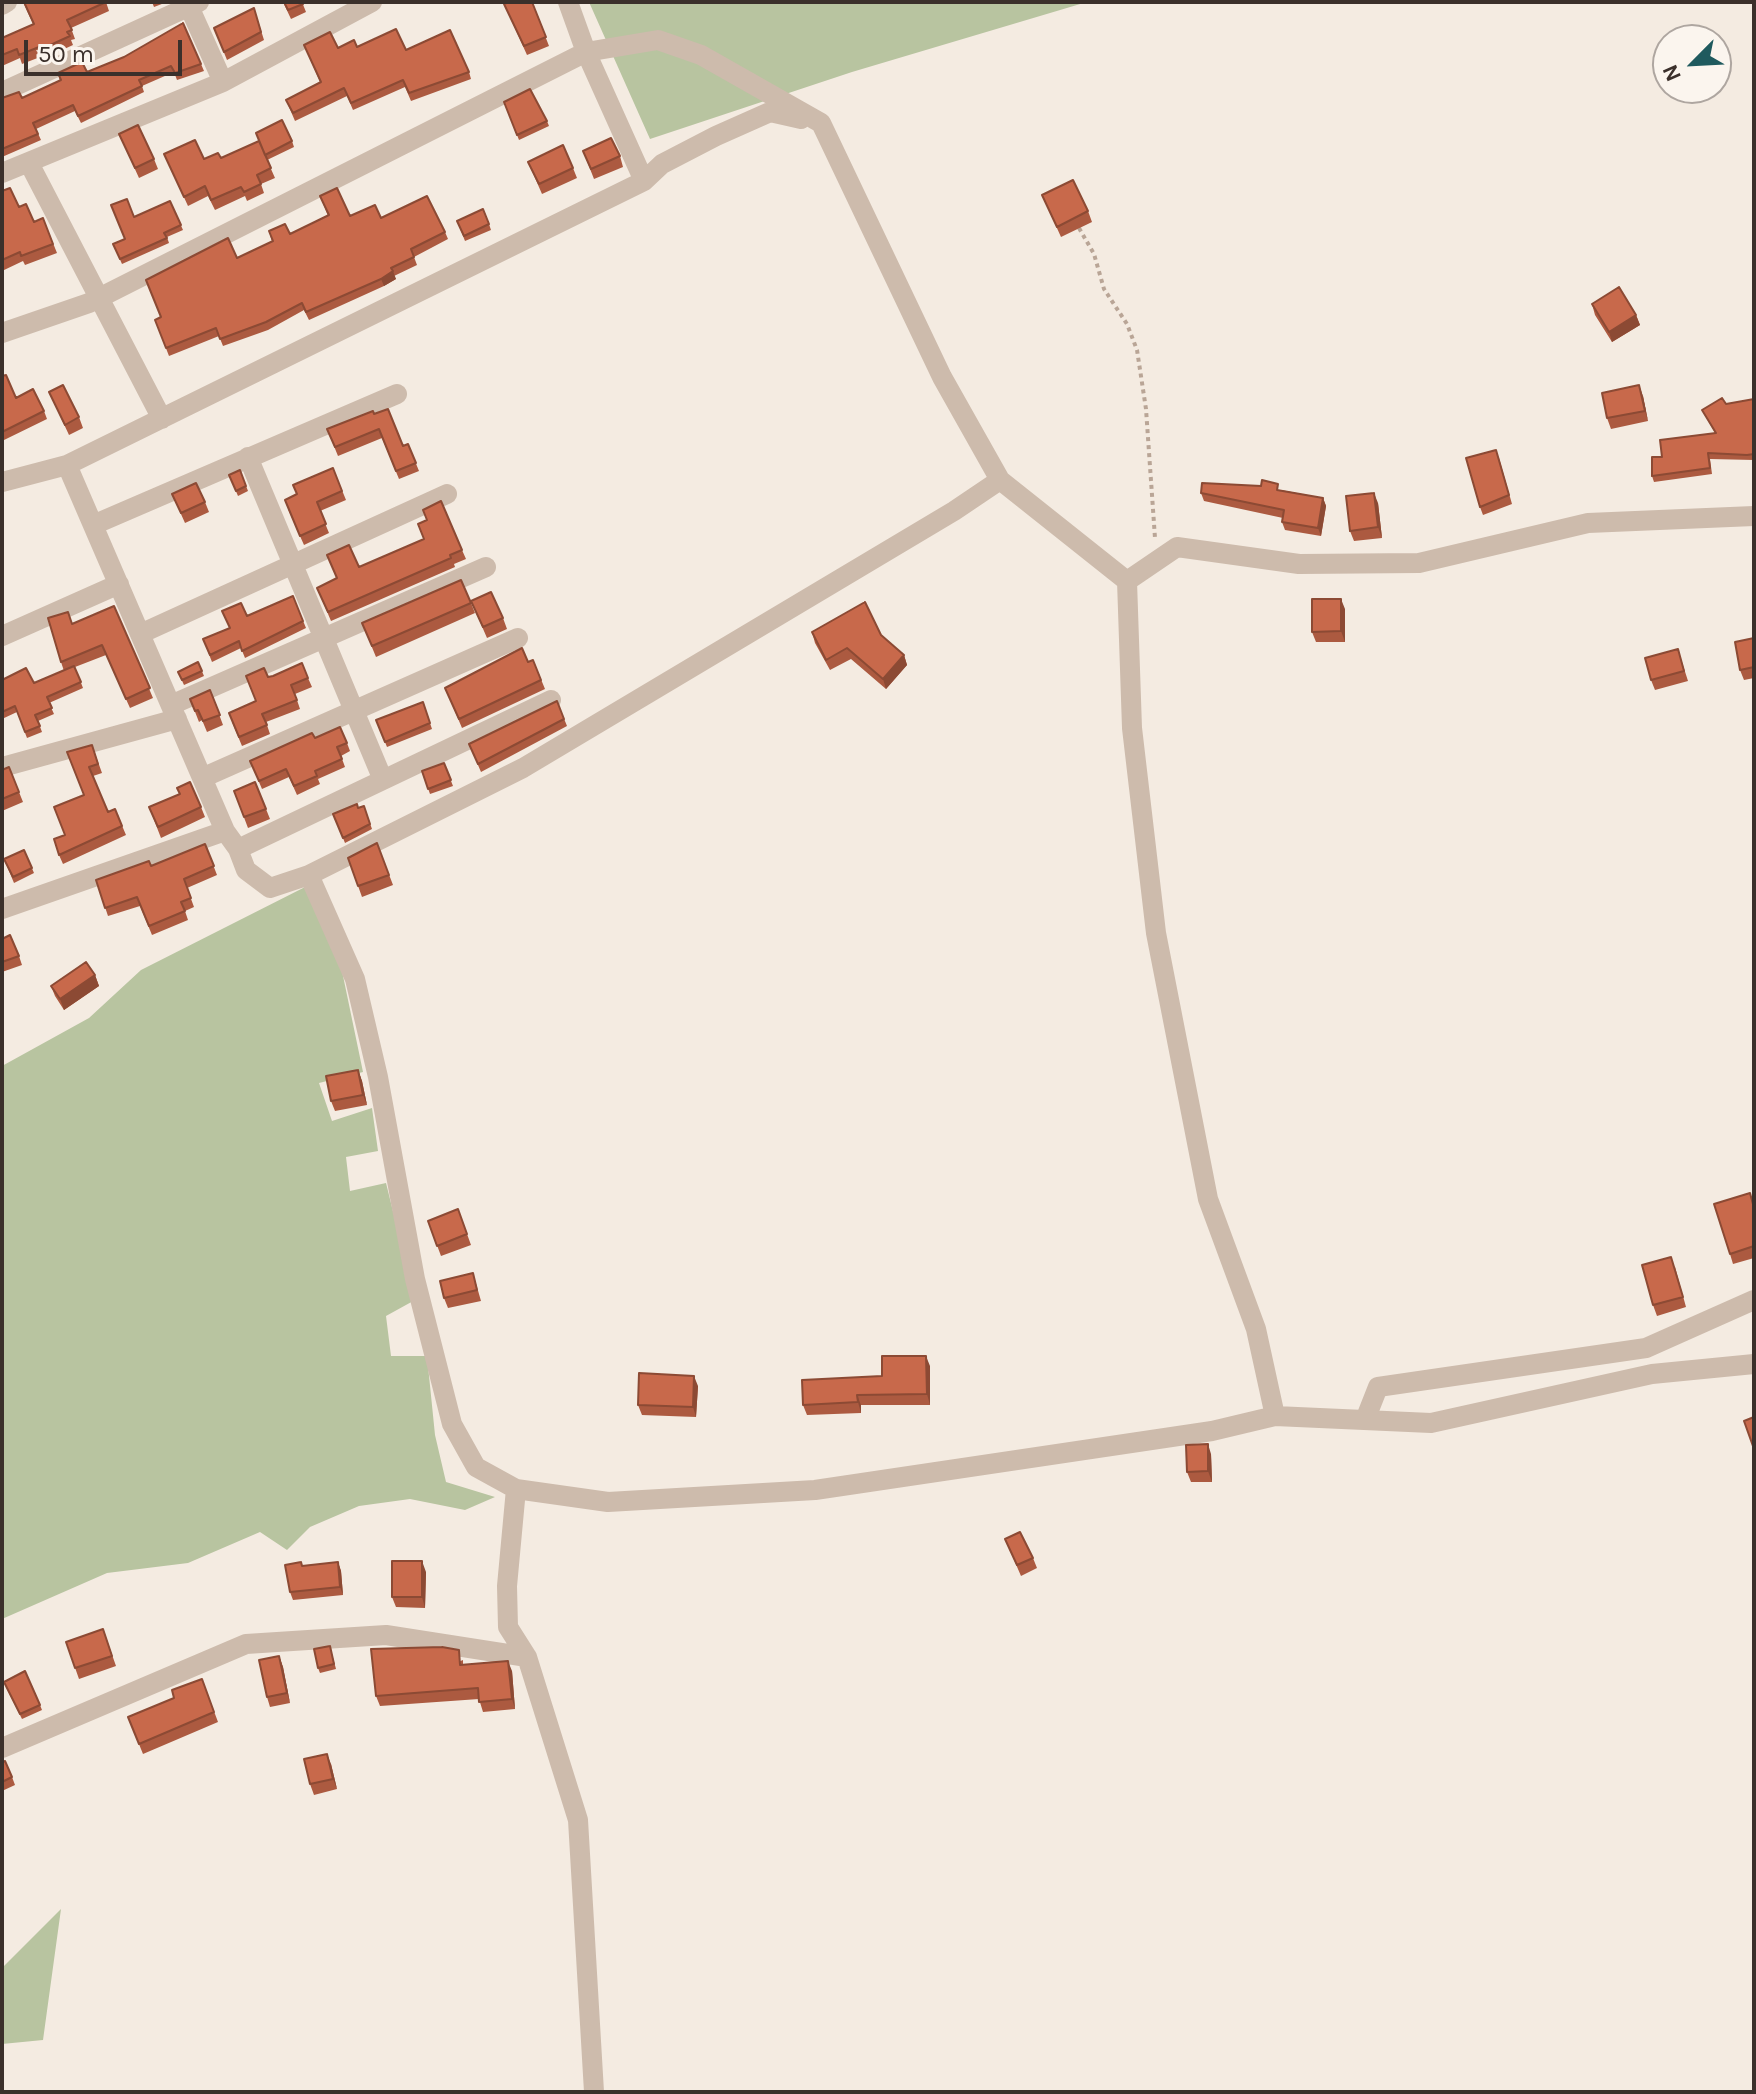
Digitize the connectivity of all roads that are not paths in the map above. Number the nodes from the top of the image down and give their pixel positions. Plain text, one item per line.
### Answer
1 (372, 2) edge
2 (568, 2) edge
3 (192, 4) edge
4 (586, 52) junction
5 (223, 82) junction
6 (2, 92) edge
7 (821, 123) junction
8 (29, 163) junction
9 (2, 173) edge
10 (644, 181) junction
11 (99, 298) junction
12 (2, 333) edge
13 (397, 394) dead end
14 (162, 419) junction
15 (248, 457) junction
16 (67, 465) junction
17 (1000, 480) junction
18 (2, 482) edge
19 (447, 494) dead end
20 (1754, 516) edge
21 (93, 525) junction
22 (293, 567) junction
23 (486, 567) dead end
24 (1127, 581) junction
25 (119, 584) junction
26 (140, 634) junction
27 (2, 636) edge
28 (518, 638) dead end
29 (324, 639) junction
30 (551, 700) edge
31 (174, 712) junction
32 (354, 712) junction
33 (2, 767) edge
34 (202, 778) junction
35 (383, 780) junction
36 (225, 831) junction
37 (238, 849) junction
38 (309, 875) junction
39 (2, 909) edge
40 (1754, 1300) edge
41 (1754, 1364) edge
42 (1275, 1416) junction
43 (1365, 1420) junction
44 (516, 1489) junction
45 (527, 1657) junction
46 (2, 1748) edge
47 (594, 2092) edge

1 - 5 street
2 - 4 street
3 - 5 street
3 - 6 street
4 - 7 street
4 - 10 street
4 - 11 street
5 - 8 street
7 - 10 street
7 - 17 street
8 - 9 street
8 - 11 street
10 - 14 street
11 - 12 street
11 - 14 street
13 - 15 street
14 - 16 street
15 - 21 street
15 - 22 street
16 - 18 street
16 - 21 street
17 - 24 street
17 - 38 street
19 - 22 street
20 - 24 street
21 - 25 street
22 - 26 street
22 - 29 street
23 - 29 street
24 - 42 street
25 - 26 street
25 - 27 street
26 - 31 street
28 - 32 street
29 - 31 street
29 - 32 street
30 - 35 street
31 - 33 street
31 - 34 street
32 - 34 street
32 - 35 street
34 - 36 street
35 - 37 street
36 - 37 street
36 - 39 street
37 - 38 street
38 - 44 street
40 - 43 street
41 - 43 street
42 - 43 street
42 - 44 street
44 - 45 street
45 - 46 street
45 - 47 street

